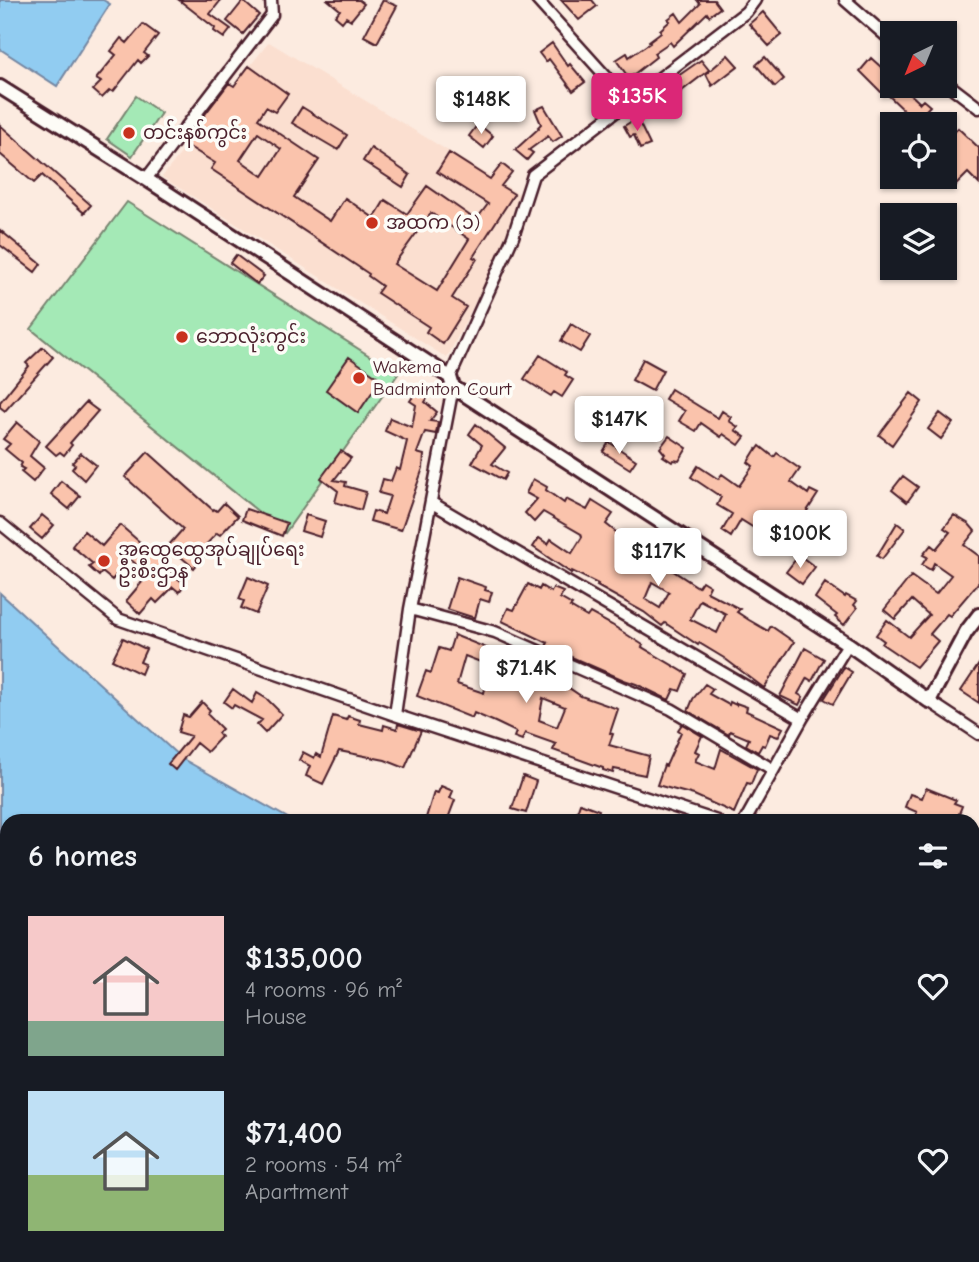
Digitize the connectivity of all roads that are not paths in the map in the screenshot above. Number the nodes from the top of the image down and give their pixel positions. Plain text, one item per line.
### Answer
1 (271, 0) edge
2 (537, 0) edge
3 (755, 0) edge
4 (845, 0) edge
5 (880, 31) edge
6 (0, 87) edge
7 (957, 91) edge
8 (628, 101) junction
9 (979, 108) edge
10 (146, 179) junction
11 (451, 382) junction
12 (432, 503) junction
13 (0, 523) edge
14 (410, 609) junction
15 (979, 615) edge
16 (848, 644) junction
17 (929, 701) junction
18 (395, 715) junction
19 (802, 719) junction
20 (979, 734) edge
21 (772, 769) junction
22 (695, 814) edge
23 (749, 814) edge

1 - 10 street
2 - 8 street
3 - 8 street
4 - 5 street
6 - 10 street
7 - 9 street
8 - 11 street
10 - 11 street
11 - 12 street
11 - 16 street
12 - 14 street
12 - 19 street
13 - 18 street
14 - 18 street
14 - 21 street
15 - 17 street
16 - 17 street
16 - 19 street
17 - 20 street
18 - 22 street
19 - 21 street
21 - 23 street

